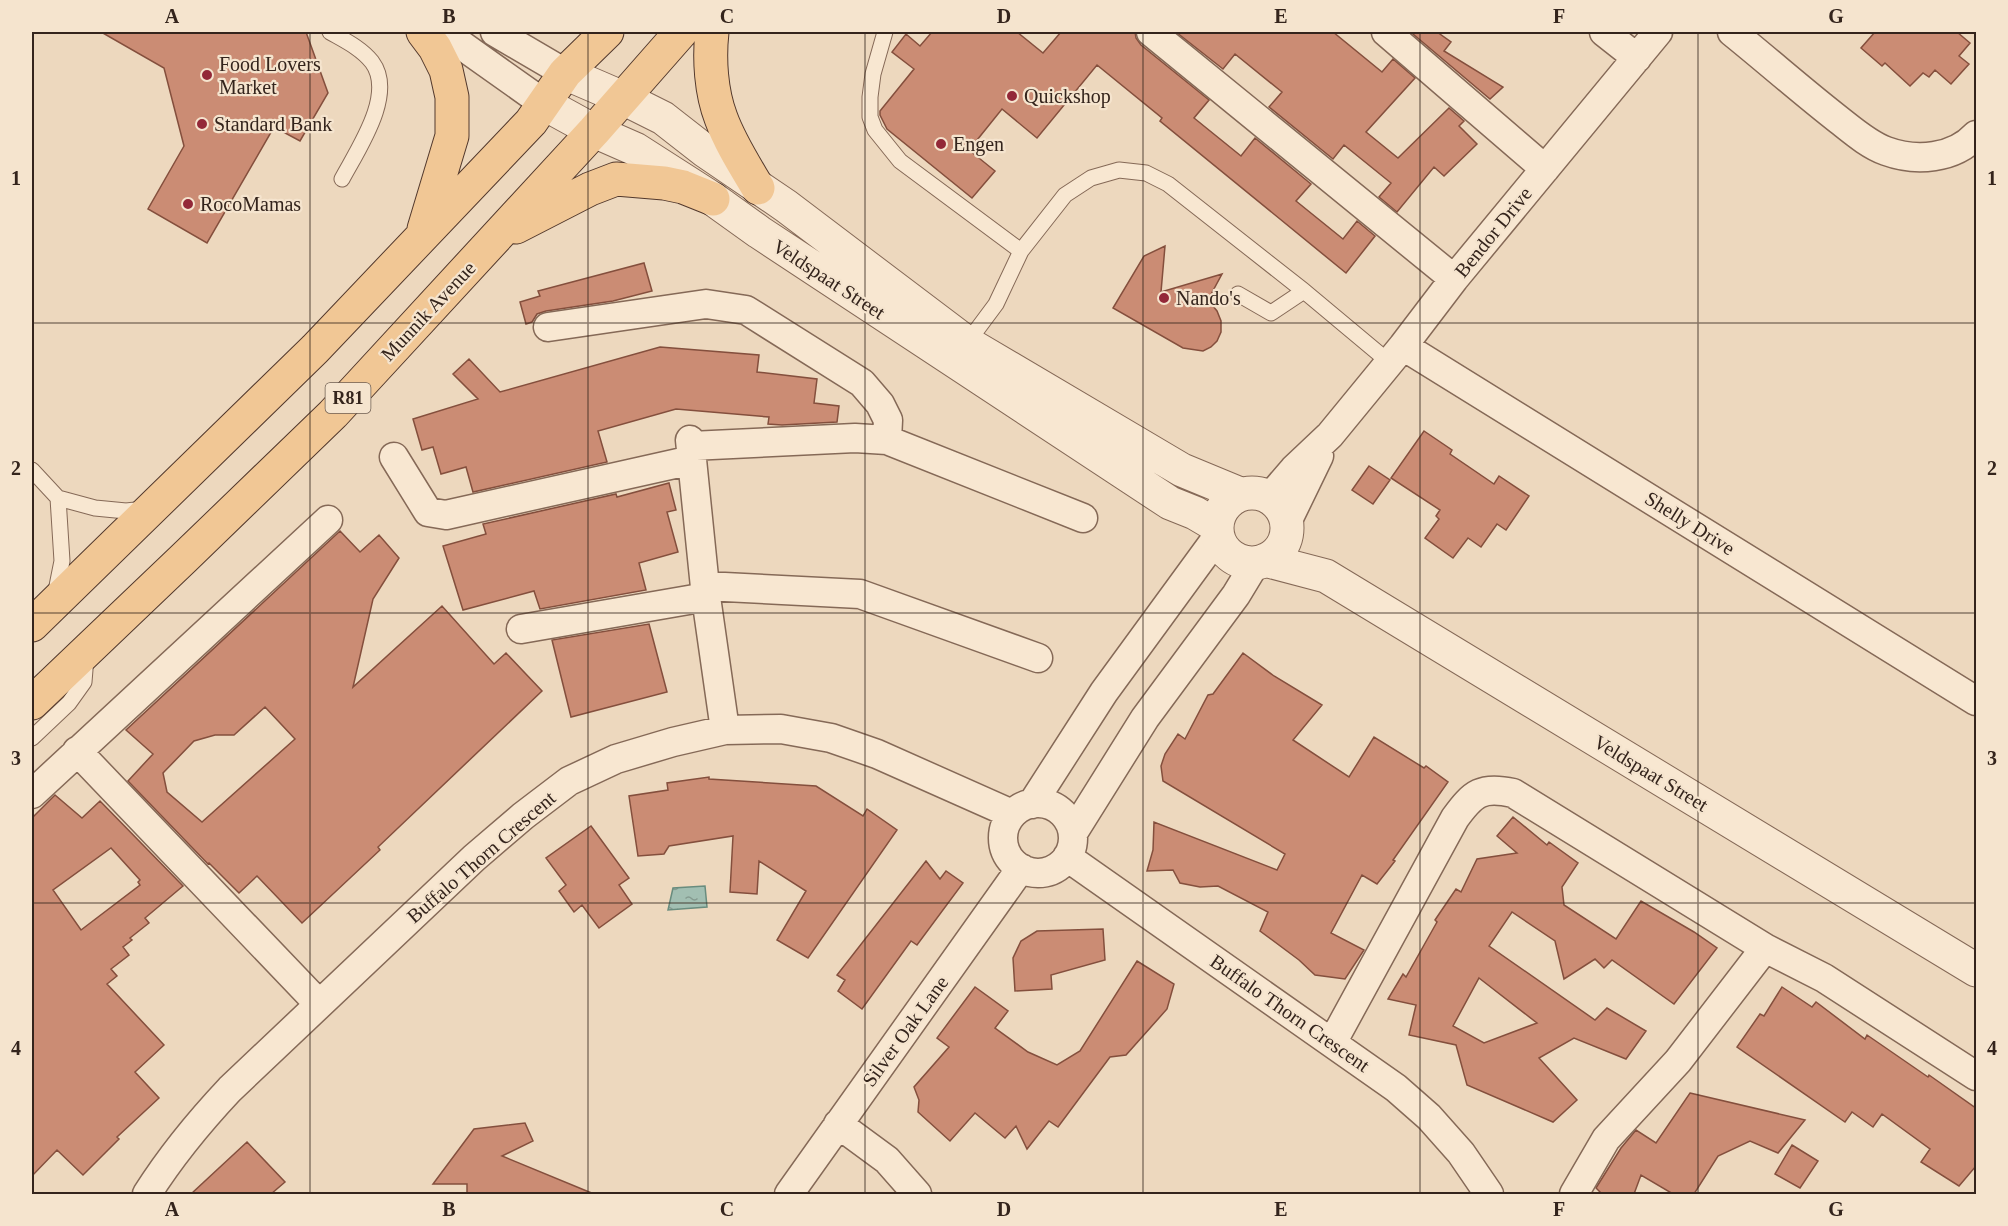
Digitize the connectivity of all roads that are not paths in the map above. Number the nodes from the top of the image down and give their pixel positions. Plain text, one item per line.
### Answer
1 (330, 32) edge
2 (423, 32) edge
3 (443, 32) edge
4 (495, 32) edge
5 (607, 32) edge
6 (681, 32) edge
7 (712, 32) edge
8 (885, 32) edge
9 (1151, 32) edge
10 (1386, 32) edge
11 (1604, 32) edge
12 (1658, 32) edge
13 (1732, 32) edge
14 (1637, 58) junction
15 (565, 73) junction
16 (623, 98) junction
17 (543, 103) junction
18 (594, 131) junction
19 (1977, 135) edge
20 (1545, 169) junction
21 (342, 179) dead end
22 (758, 188) junction
23 (713, 198) junction
24 (423, 234) junction
25 (500, 234) junction
26 (1021, 251) junction
27 (1454, 279) junction
28 (1304, 291) junction
29 (1238, 294) dead end
30 (548, 327) dead end
31 (967, 343) junction
32 (1396, 354) junction
33 (887, 441) junction
34 (691, 447) junction
35 (394, 457) dead end
36 (32, 470) edge
37 (58, 498) junction
38 (152, 509) junction
39 (1271, 511) junction
40 (1083, 518) dead end
41 (328, 520) dead end
42 (1217, 531) junction
43 (1260, 561) junction
44 (1326, 576) junction
45 (705, 591) junction
46 (42, 616) edge
47 (521, 629) dead end
48 (87, 651) junction
49 (1038, 658) dead end
50 (1977, 701) edge
51 (32, 703) edge
52 (725, 730) junction
53 (32, 738) edge
54 (77, 752) junction
55 (32, 794) edge
56 (1022, 809) junction
57 (1070, 845) junction
58 (1021, 868) junction
59 (1765, 948) junction
60 (1977, 970) edge
61 (319, 1004) junction
62 (1332, 1043) junction
63 (1977, 1076) edge
64 (838, 1124) junction
65 (147, 1194) edge
66 (789, 1194) edge
67 (916, 1194) edge
68 (1489, 1194) edge
69 (1574, 1194) edge

1 - 21 lane
2 - 24 main road
3 - 17 street, Veldspaat Street
4 - 15 street, Veldspaat Street
5 - 15 main road
6 - 16 main road, Munnik Avenue / R81
7 - 22 main road
8 - 26 lane
9 - 27 street
10 - 20 street
11 - 14 street
12 - 14 street, Bendor Drive
13 - 19 street
14 - 20 street, Bendor Drive
15 - 16 street, Veldspaat Street
15 - 17 main road
16 - 18 main road, Munnik Avenue / R81
16 - 22 street, Veldspaat Street
17 - 18 street, Veldspaat Street
17 - 24 main road
18 - 23 street, Veldspaat Street
18 - 25 main road, Munnik Avenue / R81
20 - 27 street, Bendor Drive
22 - 31 street, Veldspaat Street
23 - 25 main road
23 - 42 street, Veldspaat Street
24 - 38 main road
25 - 48 main road, Munnik Avenue / R81
26 - 28 lane
26 - 31 lane
27 - 32 street, Bendor Drive
28 - 29 lane
28 - 32 lane
30 - 33 street
31 - 39 street, Veldspaat Street
32 - 39 street, Bendor Drive
32 - 50 street, Shelly Drive
33 - 34 street
33 - 40 street
34 - 35 street
34 - 45 street
36 - 37 lane
37 - 38 lane
37 - 46 lane
38 - 46 main road
39 - 42 street
39 - 43 street
39 - 44 street, Veldspaat Street
41 - 54 street
42 - 43 street
42 - 56 street
43 - 44 street, Veldspaat Street
43 - 57 street
44 - 60 street, Veldspaat Street
45 - 47 street
45 - 49 street
45 - 52 street
48 - 51 main road, Munnik Avenue / R81
48 - 53 lane
52 - 56 street, Buffalo Thorn Crescent
52 - 61 street, Buffalo Thorn Crescent
54 - 55 street
54 - 61 street
56 - 57 street
56 - 58 street
57 - 58 street
57 - 62 street, Buffalo Thorn Crescent
58 - 64 street, Silver Oak Lane
59 - 62 street
59 - 63 street
59 - 69 street
61 - 65 street, Buffalo Thorn Crescent
62 - 68 street, Buffalo Thorn Crescent
64 - 66 street, Silver Oak Lane
64 - 67 street

